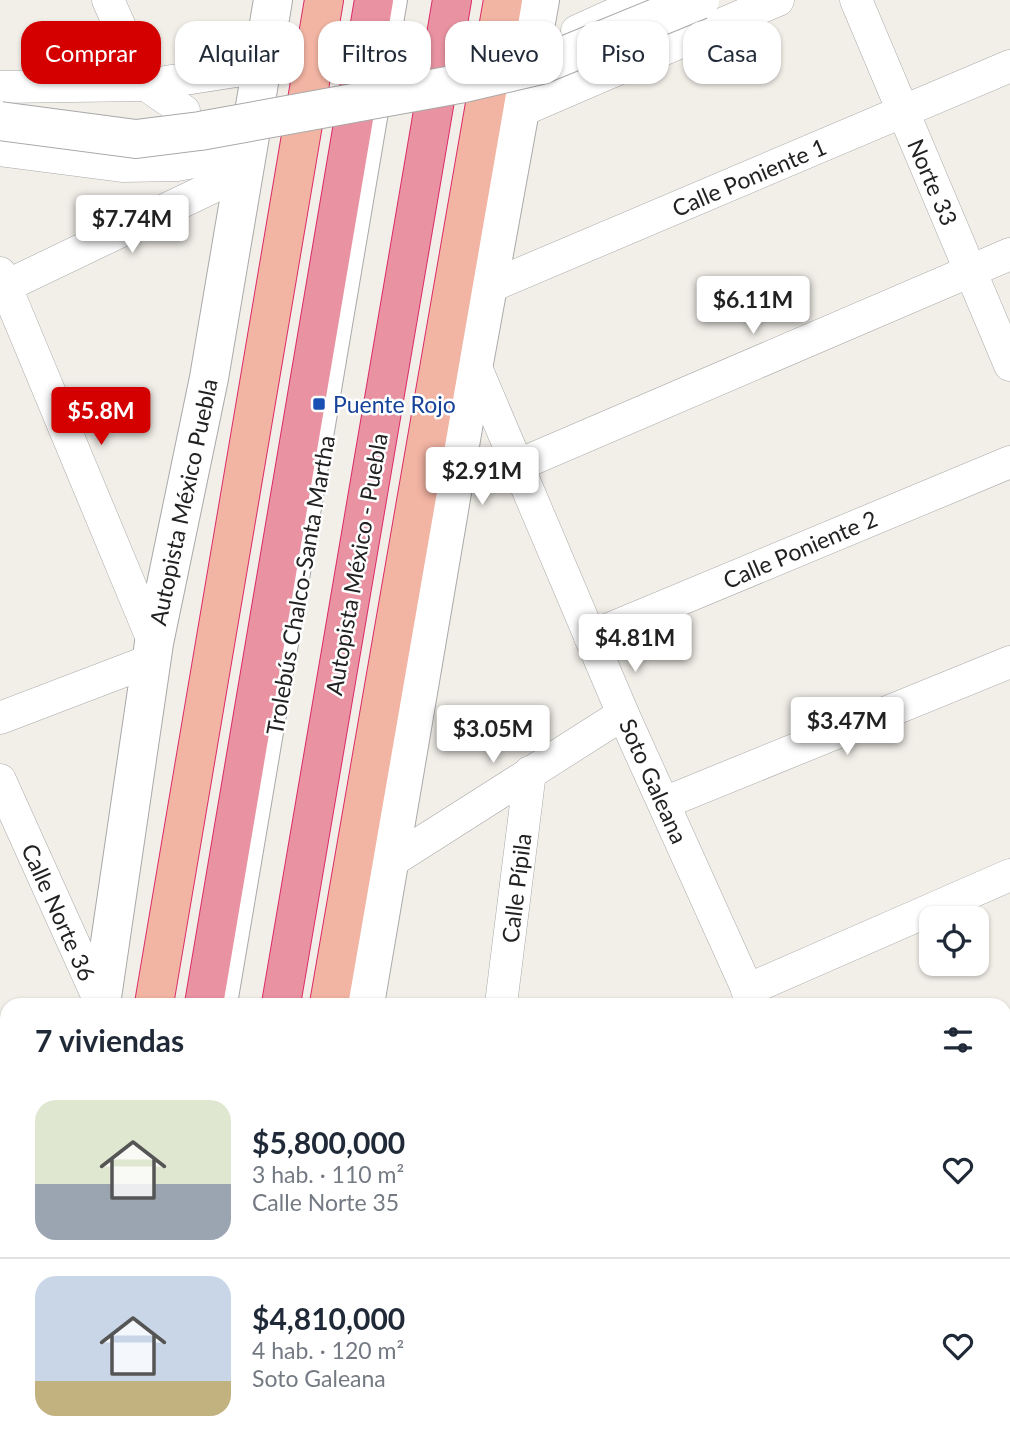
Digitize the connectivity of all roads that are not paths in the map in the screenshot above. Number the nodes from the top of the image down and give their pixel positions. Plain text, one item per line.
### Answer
1 (108, 0) edge
2 (273, 0) edge
3 (324, 0) edge
4 (374, 0) edge
5 (383, 0) edge
6 (399, 0) edge
7 (452, 0) edge
8 (503, 0) edge
9 (540, 0) edge
10 (646, 0) edge
11 (700, 0) edge
12 (778, 0) edge
13 (856, 0) edge
14 (270, 21) edge
15 (537, 21) edge
16 (563, 37) edge
17 (1010, 66) edge
18 (175, 80) edge
19 (259, 84) edge
20 (524, 84) edge
21 (146, 85) junction
22 (0, 87) edge
23 (903, 111) junction
24 (518, 112) junction
25 (0, 121) edge
26 (0, 150) edge
27 (246, 162) junction
28 (177, 165) junction
29 (1010, 254) edge
30 (970, 271) junction
31 (2, 283) edge
32 (489, 288) junction
33 (474, 363) junction
34 (1010, 365) edge
35 (1010, 462) edge
36 (516, 466) junction
37 (590, 637) junction
38 (153, 651) junction
39 (1010, 662) edge
40 (623, 714) junction
41 (0, 718) edge
42 (530, 772) junction
43 (0, 780) edge
44 (664, 803) junction
45 (392, 860) junction
46 (1010, 875) edge
47 (750, 997) edge
48 (98, 998) edge
49 (102, 998) edge
50 (155, 998) edge
51 (205, 998) edge
52 (213, 998) edge
53 (230, 998) edge
54 (282, 998) edge
55 (330, 998) edge
56 (366, 998) edge
57 (502, 998) edge

1 - 21 street
2 - 14 street, Autopista México Puebla
3 - 50 highway
4 - 51 highway
5 - 52 lane
6 - 53 lane, Trolebús Chalco-Santa Martha
7 - 54 highway, Autopista México - Puebla
8 - 55 highway
9 - 15 street
10 - 16 street
11 - 25 street, bridge
12 - 24 street
13 - 23 street, Norte 33
17 - 23 street, Calle Poniente 1
18 - 21 street
19 - 27 street, Autopista México Puebla
20 - 24 street
21 - 22 street
21 - 28 street
23 - 30 street, Norte 33
23 - 32 street, Calle Poniente 1
24 - 32 street
26 - 28 street
27 - 28 street
27 - 31 street
27 - 38 street, Autopista México Puebla
29 - 30 street
30 - 34 street, Norte 33
30 - 36 street
31 - 38 street
32 - 33 street
33 - 36 street, Soto Galeana
33 - 45 street
35 - 37 street, Calle Poniente 2
36 - 37 street, Soto Galeana
37 - 40 street, Soto Galeana
38 - 41 street
38 - 49 street, Autopista México Puebla
39 - 44 street
40 - 42 street
40 - 44 street, Soto Galeana
42 - 45 street
42 - 57 street, Calle Pípila
43 - 48 street, Calle Norte 36
44 - 47 street, Soto Galeana
45 - 56 street
46 - 47 street

